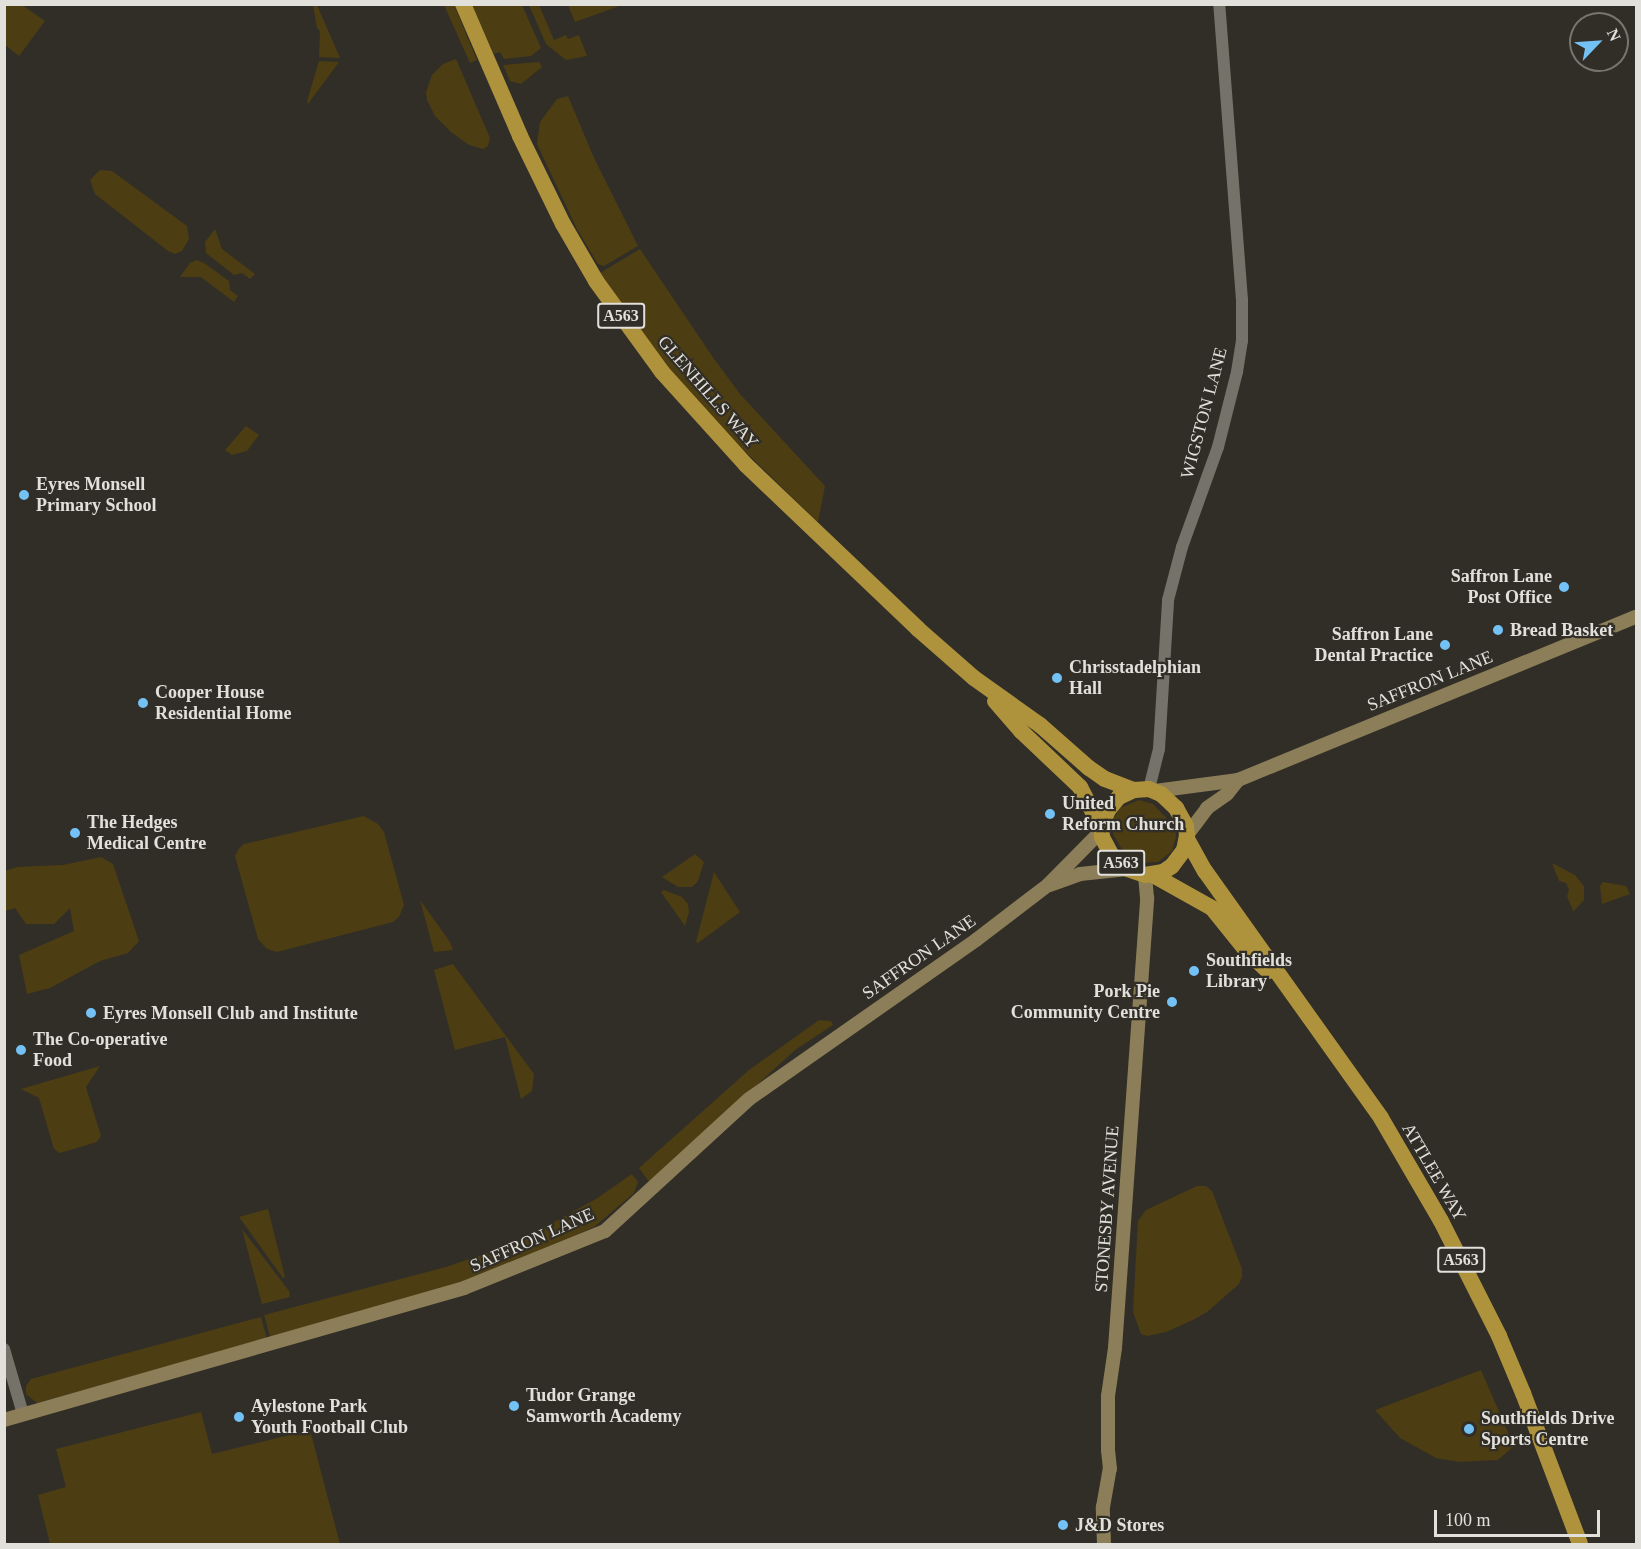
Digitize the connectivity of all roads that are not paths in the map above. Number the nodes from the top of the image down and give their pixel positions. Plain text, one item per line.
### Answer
1 (463, 4) edge
2 (1219, 4) edge
3 (1636, 617) edge
4 (974, 678) junction
5 (1238, 780) junction
6 (1146, 790) junction
7 (1101, 829) junction
8 (1187, 837) junction
9 (1128, 869) junction
10 (1149, 875) junction
11 (1048, 885) junction
12 (1297, 999) junction
13 (4, 1349) edge
14 (23, 1414) junction
15 (4, 1420) edge
16 (1104, 1545) edge
17 (1580, 1545) edge

1 - 4 highway, GLENHILLS WAY / A563
2 - 6 street, WIGSTON LANE
3 - 5 main road, SAFFRON LANE
4 - 6 highway, GLENHILLS WAY / A563
4 - 7 highway, GLENHILLS WAY / A563
5 - 6 main road, SAFFRON LANE
5 - 8 main road, SAFFRON LANE
6 - 7 highway, A563
6 - 8 highway, A563
7 - 9 highway, A563
7 - 11 main road, SAFFRON LANE
8 - 10 highway, A563
8 - 12 highway, ATTLEE WAY / A563
9 - 10 highway, A563
9 - 11 main road, SAFFRON LANE
10 - 12 highway, ATTLEE WAY / A563
10 - 16 main road, STONESBY AVENUE
11 - 14 main road, SAFFRON LANE
12 - 17 highway, ATTLEE WAY / A563
13 - 14 street
14 - 15 main road, SAFFRON LANE

